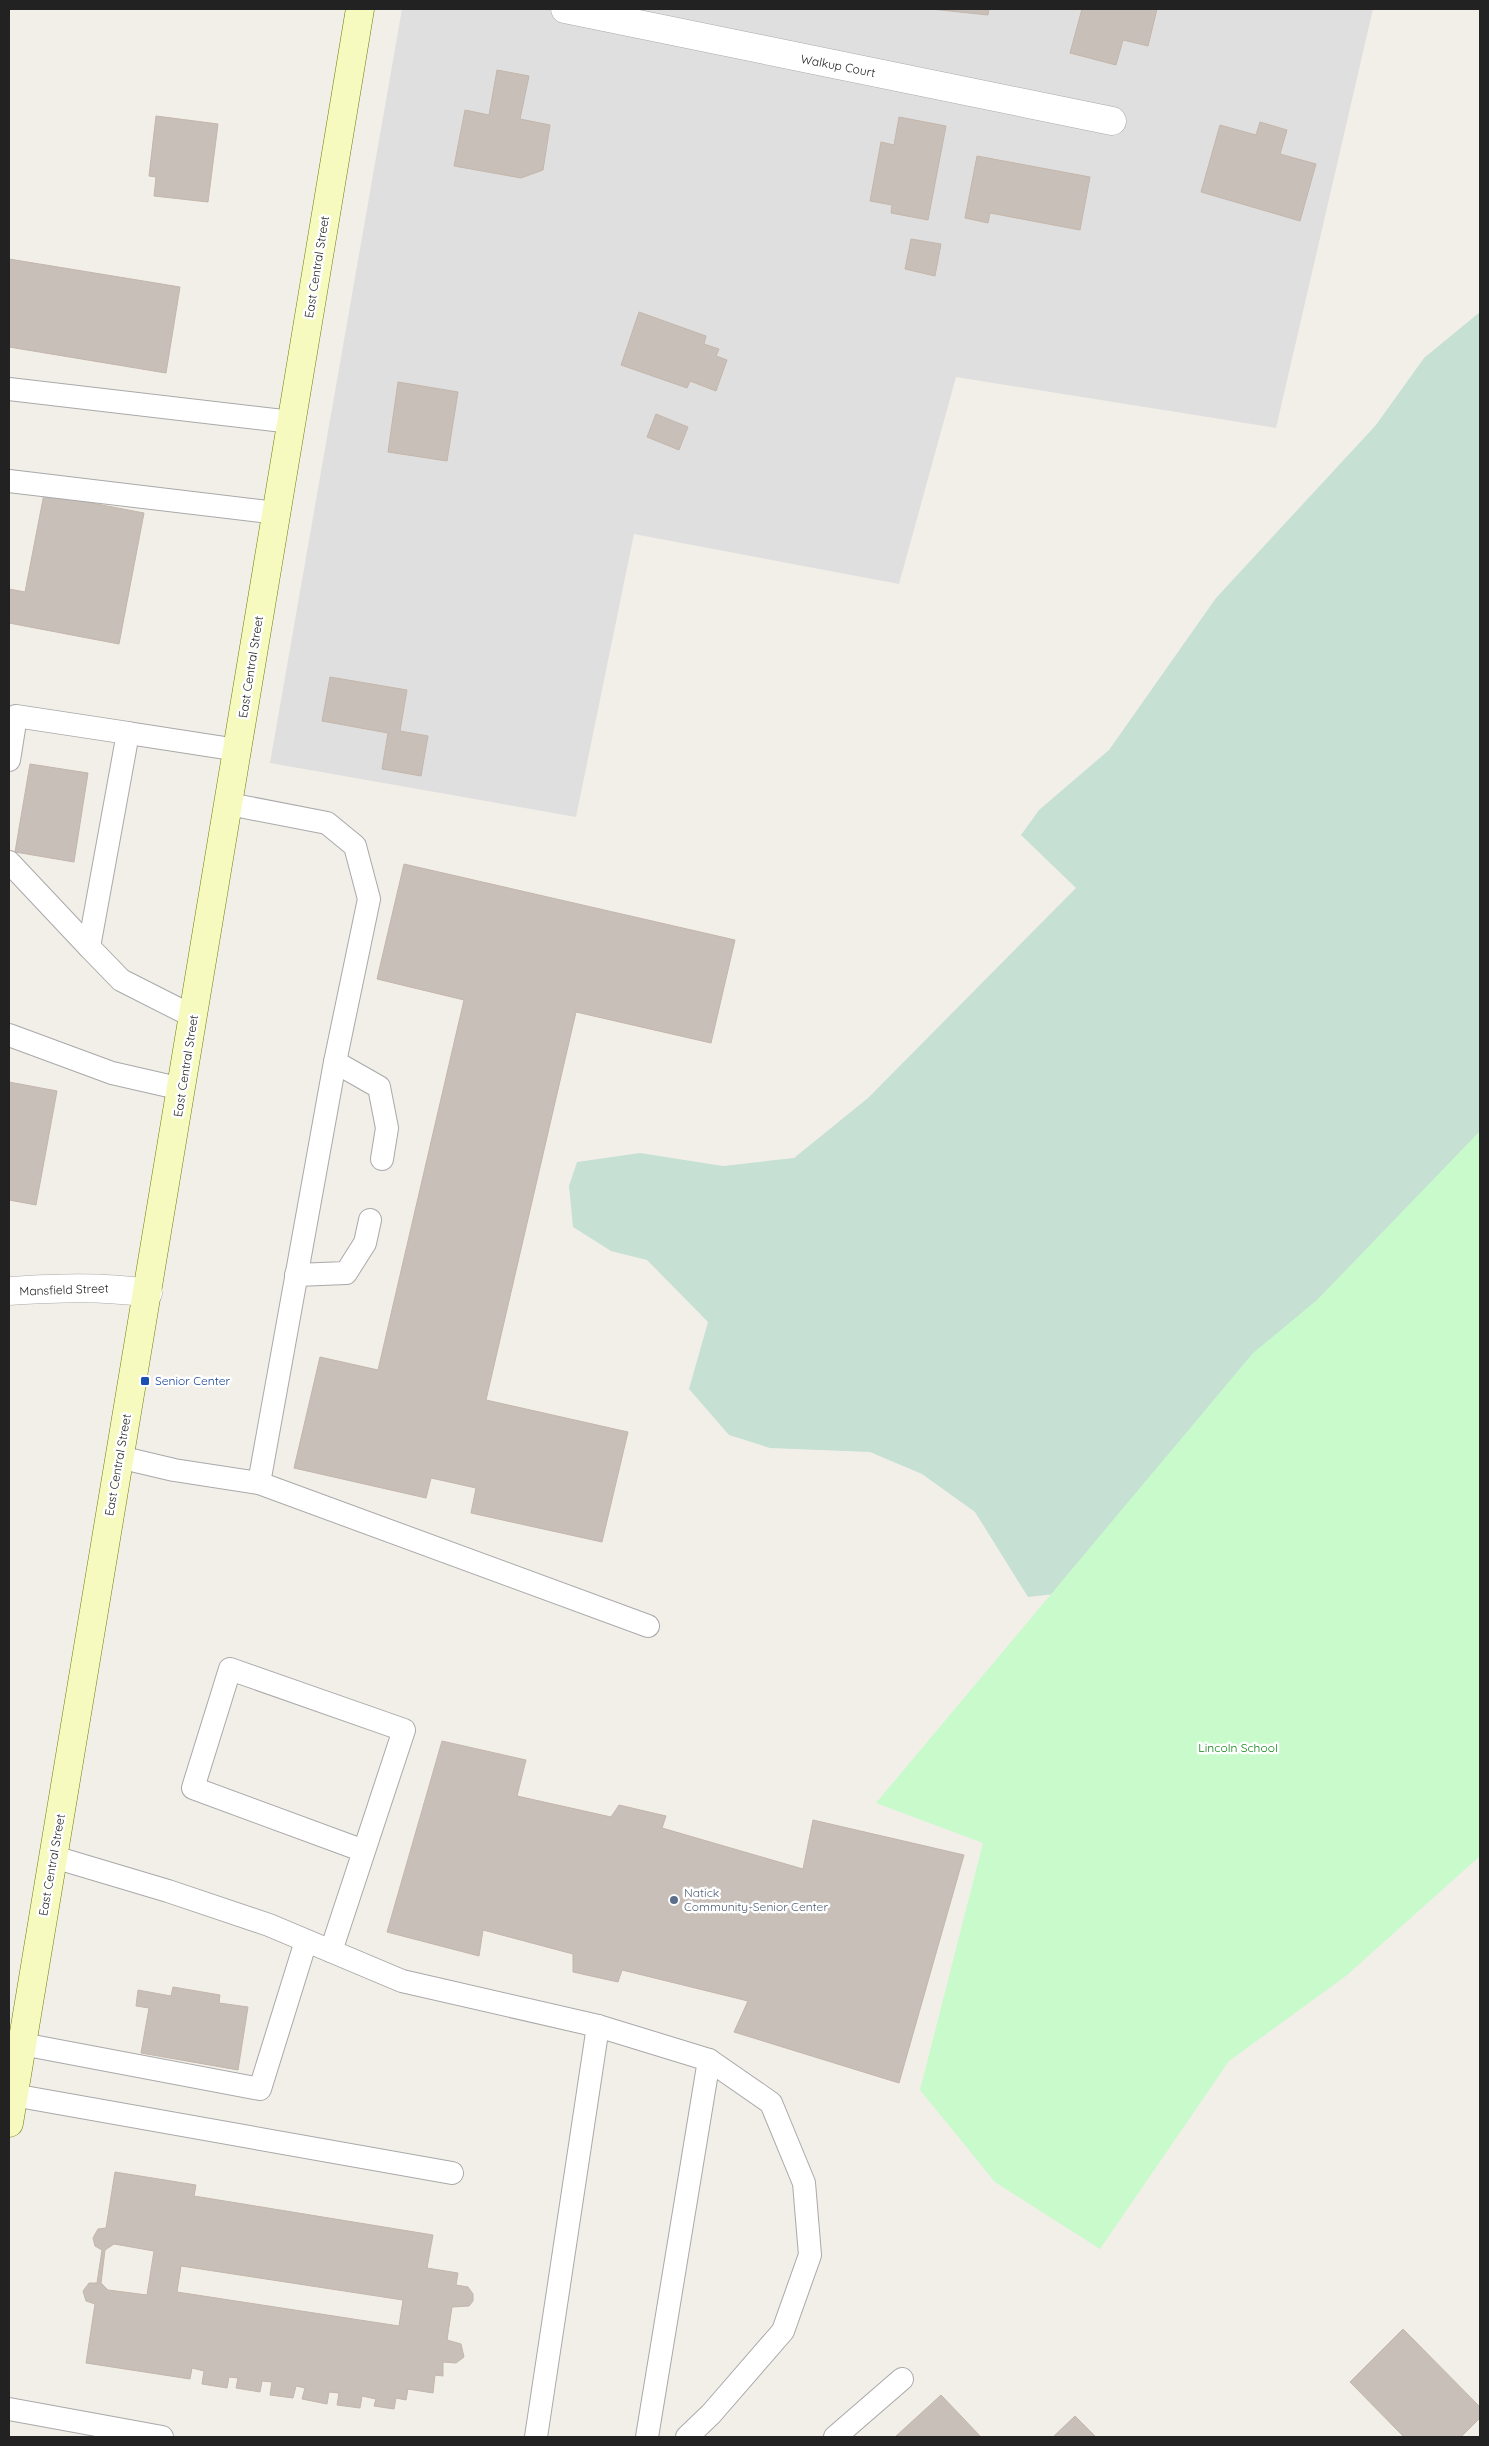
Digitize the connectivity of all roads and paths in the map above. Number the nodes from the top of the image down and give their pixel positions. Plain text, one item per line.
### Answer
1 (360, 9) edge
2 (565, 9) edge
3 (1112, 121) dead end
4 (9, 390) edge
5 (292, 422) junction
6 (9, 481) edge
7 (277, 513) junction
8 (128, 733) junction
9 (238, 750) junction
10 (9, 760) edge
11 (229, 804) junction
12 (9, 862) edge
13 (89, 947) junction
14 (194, 1017) junction
15 (9, 1035) edge
16 (335, 1062) junction
17 (182, 1089) junction
18 (382, 1159) dead end
19 (370, 1220) dead end
20 (296, 1275) junction
21 (9, 1291) edge
22 (148, 1293) junction
23 (119, 1457) junction
24 (259, 1483) junction
25 (648, 1626) dead end
26 (364, 1852) junction
27 (54, 1857) junction
28 (306, 1941) junction
29 (331, 1951) junction
30 (598, 2026) junction
31 (22, 2044) junction
32 (709, 2060) junction
33 (13, 2095) junction
34 (9, 2123) edge
35 (452, 2173) dead end
36 (902, 2379) dead end
37 (9, 2409) edge
38 (162, 2437) edge
39 (536, 2437) edge
40 (647, 2437) edge
41 (687, 2437) edge
42 (835, 2437) edge

1 - 5 main road, East Central Street
2 - 3 street, Walkup Court
4 - 5 lane
5 - 7 main road, East Central Street
6 - 7 lane
7 - 9 main road, East Central Street
8 - 9 lane
8 - 10 lane
8 - 13 lane
9 - 11 main road, East Central Street
11 - 14 main road, East Central Street
11 - 16 lane
12 - 13 lane
13 - 14 lane
14 - 17 main road, East Central Street
15 - 17 lane
16 - 18 lane
16 - 20 lane
17 - 22 main road, East Central Street
19 - 20 lane
20 - 24 lane
21 - 22 street, Mansfield Street
22 - 23 main road, East Central Street
23 - 24 lane
23 - 27 main road, East Central Street
24 - 25 lane
26 - 26 lane
26 - 29 lane
27 - 28 lane
27 - 31 main road, East Central Street
28 - 29 lane
28 - 31 lane
29 - 30 lane
30 - 32 lane
30 - 39 lane
31 - 33 main road, East Central Street
32 - 40 lane
32 - 41 lane
33 - 34 main road, East Central Street
33 - 35 lane
36 - 42 lane
37 - 38 lane

